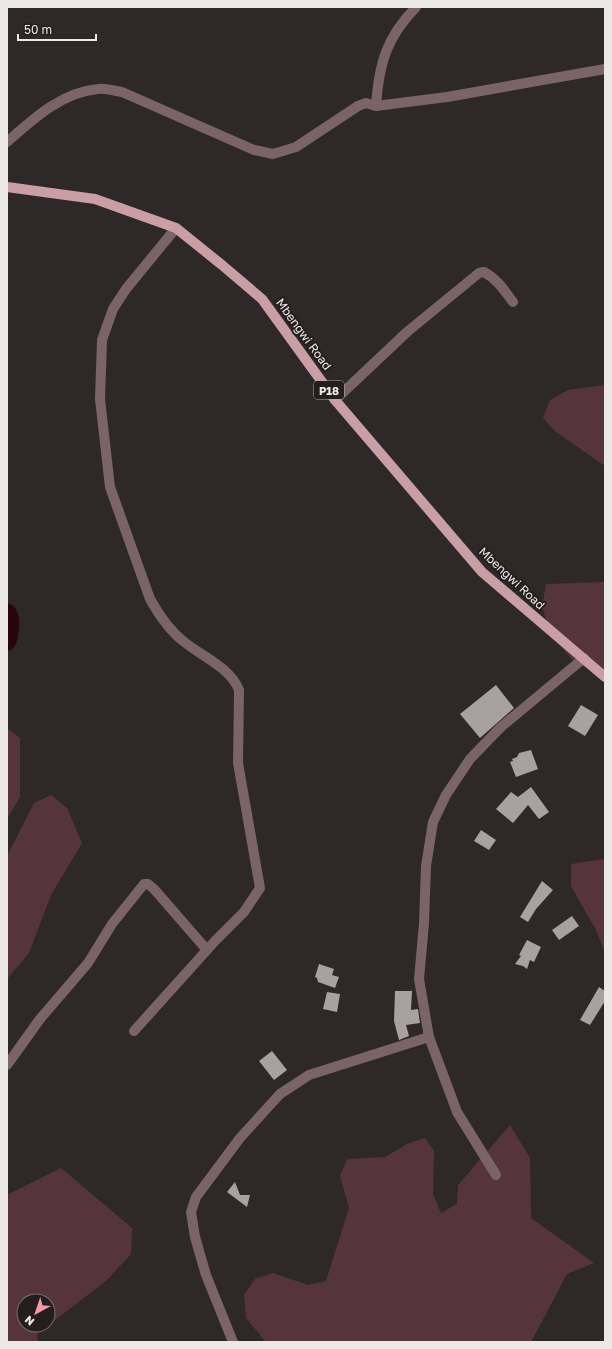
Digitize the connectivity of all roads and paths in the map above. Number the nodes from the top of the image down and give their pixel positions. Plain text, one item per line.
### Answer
1 (416, 7) edge
2 (605, 69) edge
3 (376, 106) junction
4 (7, 142) edge
5 (7, 187) edge
6 (176, 228) junction
7 (513, 302) dead end
8 (335, 400) junction
9 (584, 658) junction
10 (605, 677) edge
11 (207, 950) junction
12 (134, 1031) dead end
13 (429, 1037) junction
14 (7, 1066) edge
15 (496, 1175) dead end
16 (233, 1342) edge

1 - 3 street
2 - 3 street
3 - 4 street
5 - 6 main road, Mbengwi Road / P18
6 - 8 main road, Mbengwi Road / P18
6 - 11 street
7 - 8 street
8 - 9 main road, Mbengwi Road / P18
9 - 10 main road, Mbengwi Road / P18
9 - 13 street
11 - 12 street
11 - 14 street
13 - 15 street
13 - 16 street

